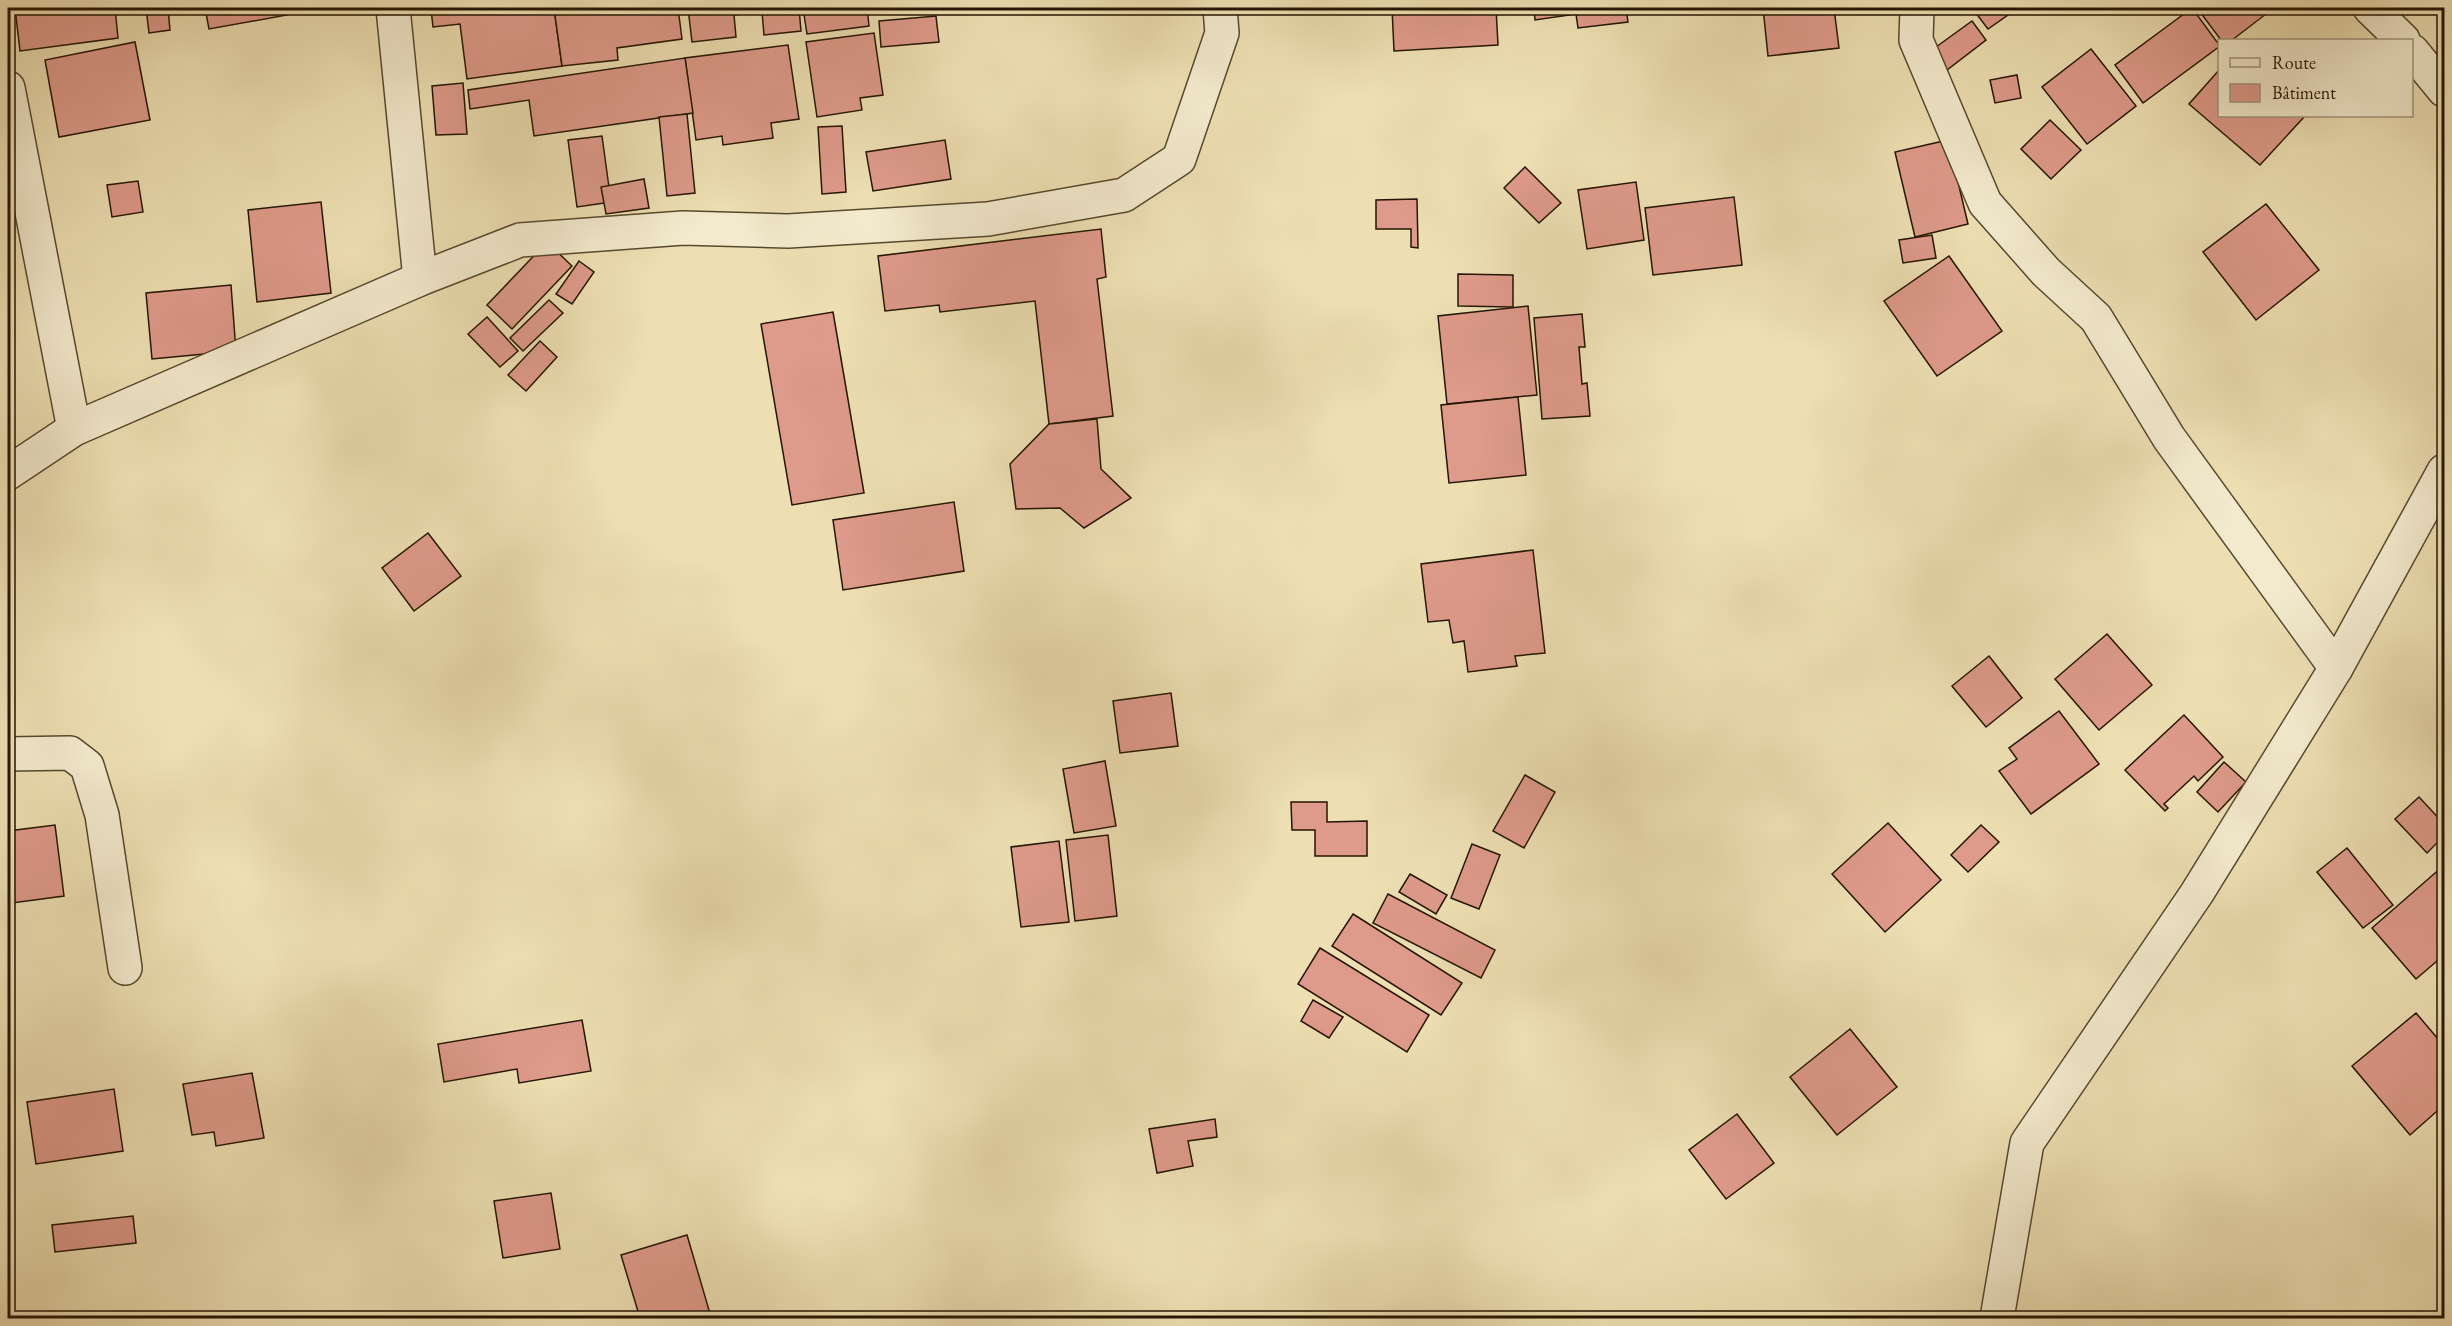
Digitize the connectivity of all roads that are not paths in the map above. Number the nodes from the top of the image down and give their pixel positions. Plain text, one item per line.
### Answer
1 (393, 8) edge
2 (1220, 8) edge
3 (1917, 8) edge
4 (2370, 8) edge
5 (2402, 39) edge
6 (2413, 52) edge
7 (8, 88) edge
8 (2445, 90) edge
9 (420, 279) junction
10 (74, 429) junction
11 (2445, 471) edge
12 (8, 473) edge
13 (2336, 668) junction
14 (8, 754) edge
15 (124, 968) dead end
16 (1997, 1318) edge

1 - 9 street
2 - 9 street
3 - 13 street
4 - 5 street
6 - 8 street
7 - 10 street
9 - 10 street
10 - 12 street
11 - 13 street
13 - 16 street
14 - 15 street

